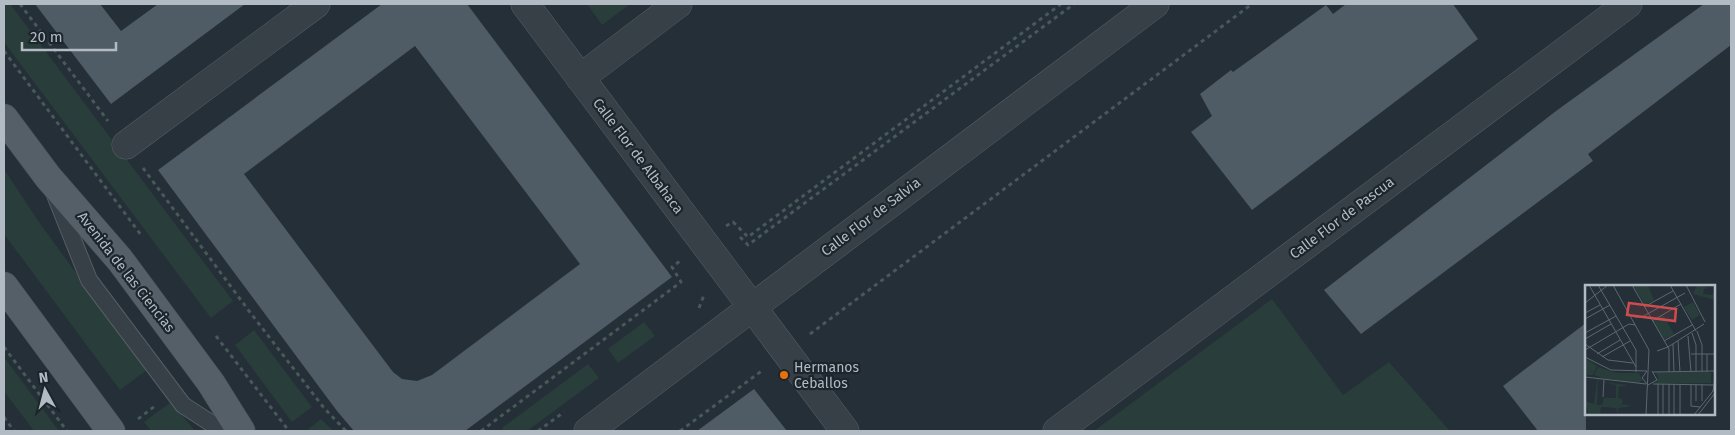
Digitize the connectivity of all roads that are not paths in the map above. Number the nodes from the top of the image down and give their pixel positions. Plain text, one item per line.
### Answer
1 (316, 4) edge
2 (525, 4) edge
3 (678, 4) edge
4 (1155, 4) edge
5 (1628, 4) edge
6 (580, 78) junction
7 (4, 118) edge
8 (126, 145) road end
9 (48, 177) junction
10 (4, 286) edge
11 (752, 308) junction
12 (111, 431) edge
13 (223, 431) edge
14 (241, 431) edge
15 (588, 431) edge
16 (845, 431) edge
17 (1056, 431) edge

1 - 8 street
2 - 6 street, Calle Flor de Albahaca
3 - 6 street
4 - 11 street, Calle Flor de Salvia
5 - 17 street, Calle Flor de Pascua
6 - 11 street, Calle Flor de Albahaca
7 - 9 main road, Avenida de las Ciencias
9 - 13 lane
9 - 14 main road, Avenida de las Ciencias
10 - 12 main road
11 - 15 street, Calle Flor de Salvia
11 - 16 street, Calle Flor de Albahaca

